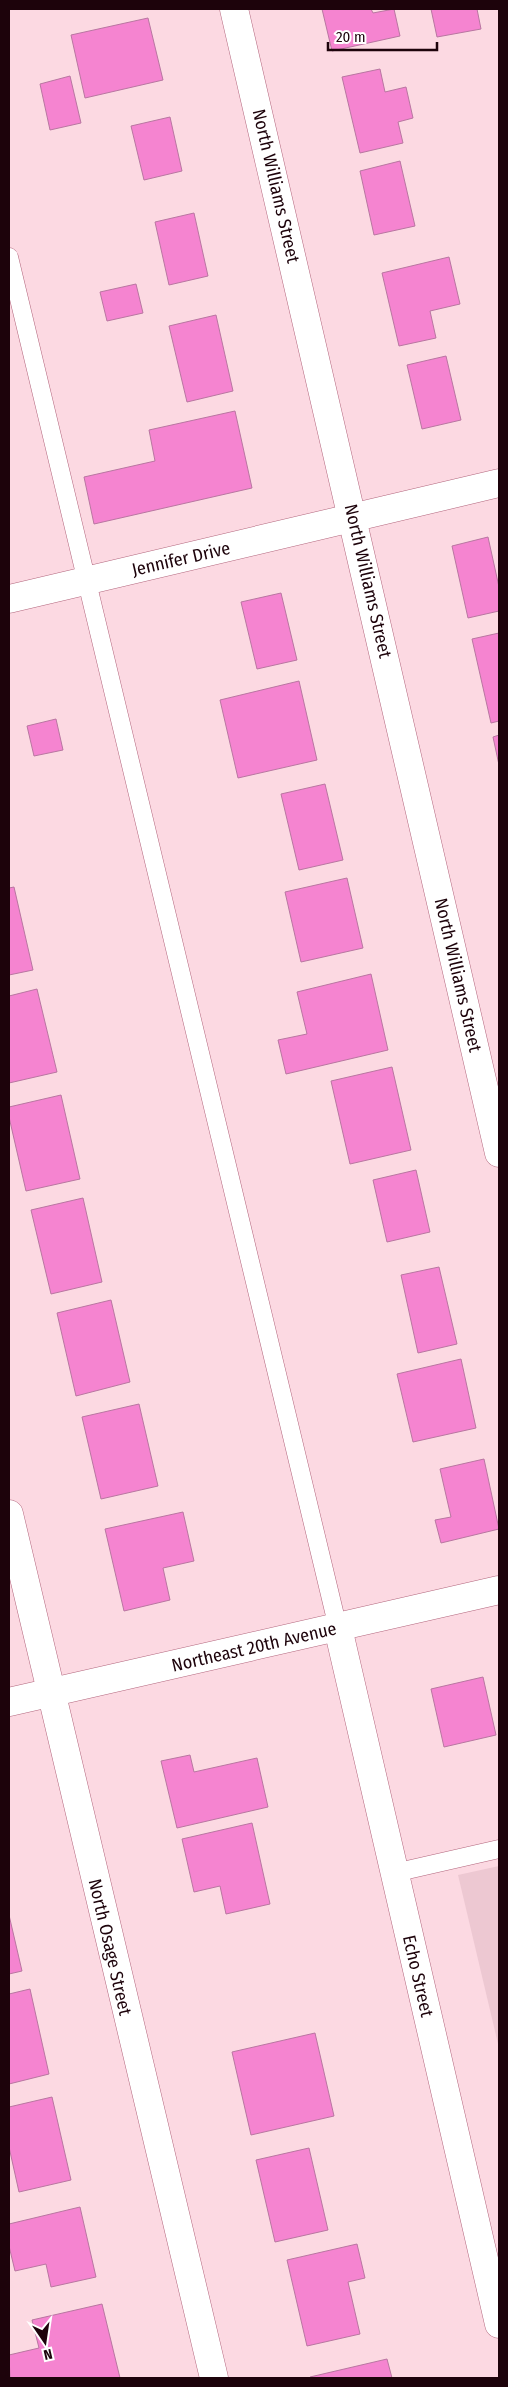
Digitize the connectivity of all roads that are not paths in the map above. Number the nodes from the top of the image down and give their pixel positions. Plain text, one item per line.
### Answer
1 (234, 9) edge
2 (9, 257) edge
3 (499, 483) edge
4 (353, 518) junction
5 (85, 582) junction
6 (9, 600) edge
7 (499, 1153) edge
8 (9, 1514) edge
9 (499, 1590) edge
10 (338, 1628) junction
11 (49, 1693) junction
12 (9, 1702) edge
13 (499, 1849) edge
14 (394, 1873) junction
15 (499, 2324) edge
16 (214, 2378) edge

1 - 4 street, North Williams Street
2 - 5 lane
3 - 4 street, Jennifer Drive
4 - 5 street, Jennifer Drive
4 - 7 street, North Williams Street
5 - 6 street, Jennifer Drive
5 - 10 lane
8 - 11 street, North Osage Street
9 - 10 street, Northeast 20th Avenue
10 - 11 street, Northeast 20th Avenue
10 - 14 street, Echo Street
11 - 12 street, Northeast 20th Avenue
11 - 16 street, North Osage Street
13 - 14 lane
14 - 15 street, Echo Street

